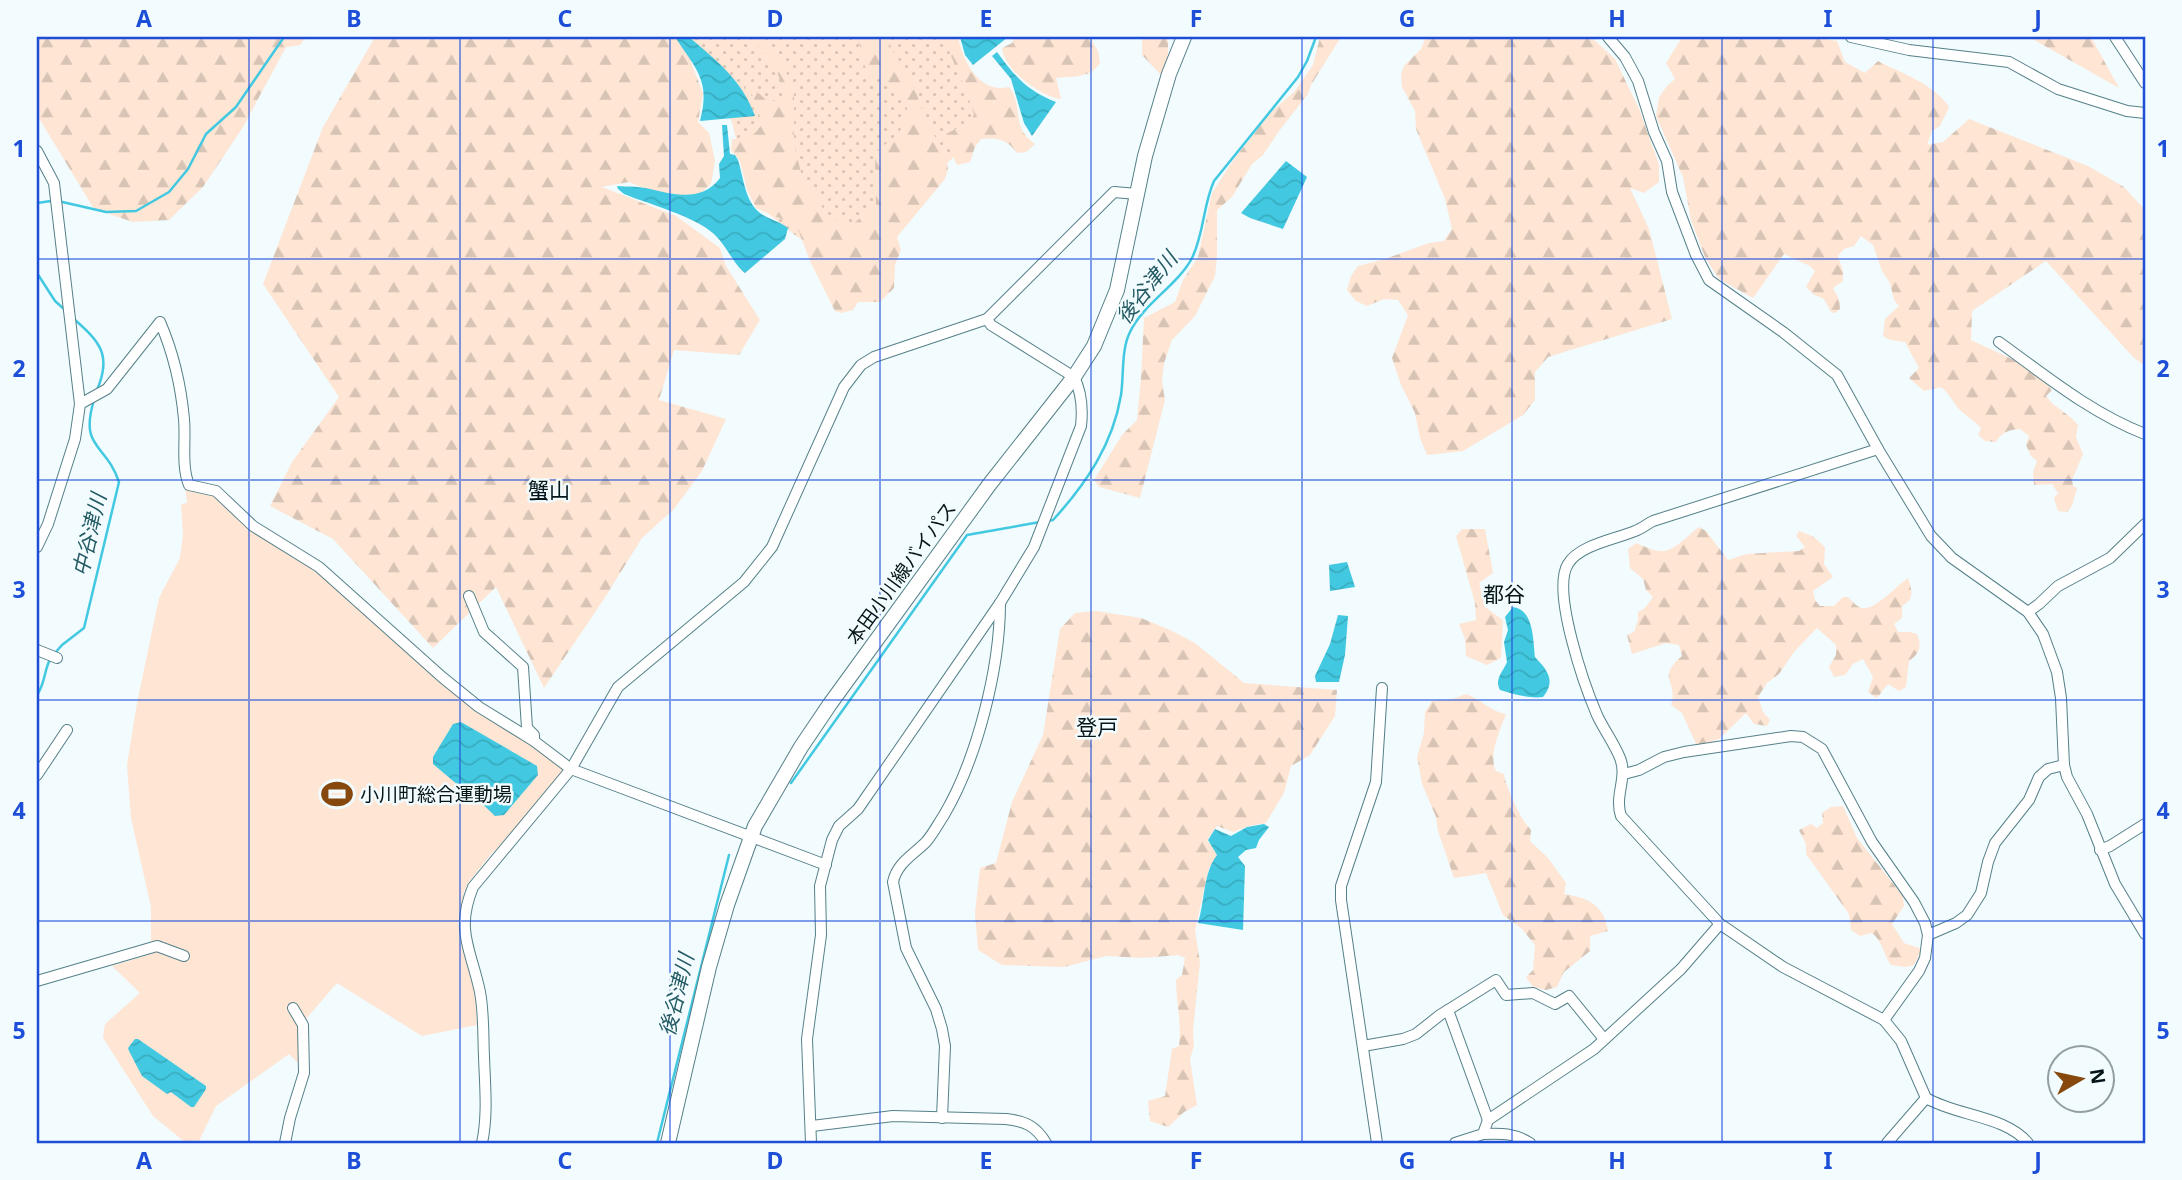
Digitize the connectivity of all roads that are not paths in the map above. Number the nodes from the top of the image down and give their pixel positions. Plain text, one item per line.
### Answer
1 (1184, 37) edge
2 (1608, 37) edge
3 (1851, 37) edge
4 (2115, 37) edge
5 (2145, 83) edge
6 (2145, 113) edge
7 (37, 151) edge
8 (1137, 194) junction
9 (987, 319) junction
10 (1999, 342) dead end
11 (1074, 377) junction
12 (80, 404) junction
13 (2145, 434) edge
14 (1878, 449) junction
15 (2145, 524) edge
16 (37, 547) edge
17 (470, 596) dead end
18 (1000, 603) junction
19 (2028, 612) junction
20 (1382, 688) dead end
21 (66, 730) dead end
22 (534, 741) junction
23 (2064, 765) junction
24 (571, 769) junction
25 (1624, 774) junction
26 (37, 775) edge
27 (2145, 824) edge
28 (750, 837) junction
29 (2099, 850) junction
30 (826, 865) junction
31 (1720, 924) junction
32 (2145, 934) edge
33 (1928, 935) junction
34 (184, 956) dead end
35 (37, 981) edge
36 (293, 1008) dead end
37 (1448, 1010) junction
38 (1884, 1020) junction
39 (1604, 1039) junction
40 (1363, 1046) junction
41 (1926, 1098) junction
42 (942, 1118) junction
43 (1488, 1120) junction
44 (812, 1126) junction
45 (1483, 1134) junction
46 (285, 1143) edge
47 (482, 1143) edge
48 (668, 1143) edge
49 (811, 1143) edge
50 (1046, 1143) edge
51 (1377, 1143) edge
52 (1455, 1143) edge
53 (1530, 1143) edge
54 (1887, 1143) edge
55 (2028, 1143) edge

1 - 8 street, 本田小川線バイパス
2 - 14 street
3 - 6 street
4 - 5 street
7 - 12 street
8 - 9 street
8 - 11 street, 本田小川線バイパス
9 - 11 street
9 - 24 street
10 - 13 street
11 - 18 street
11 - 28 street, 本田小川線バイパス
12 - 16 street
12 - 22 street
14 - 19 street
14 - 25 street
15 - 19 street
17 - 22 street
18 - 30 street
18 - 42 street
19 - 23 street
20 - 40 street
21 - 26 street
22 - 24 street
23 - 29 street
23 - 33 street
24 - 28 street
24 - 47 street
25 - 31 street
25 - 33 street
27 - 29 street
28 - 30 street
28 - 48 street, 本田小川線バイパス
29 - 32 street
30 - 44 street
31 - 38 street
31 - 39 street
33 - 38 street
34 - 35 street
36 - 46 street
37 - 39 street
37 - 40 street
37 - 43 street
38 - 41 street
39 - 43 street
40 - 51 street
41 - 54 street
41 - 55 street
42 - 44 street
42 - 50 street
43 - 45 street
44 - 49 street
45 - 52 street
45 - 53 street

